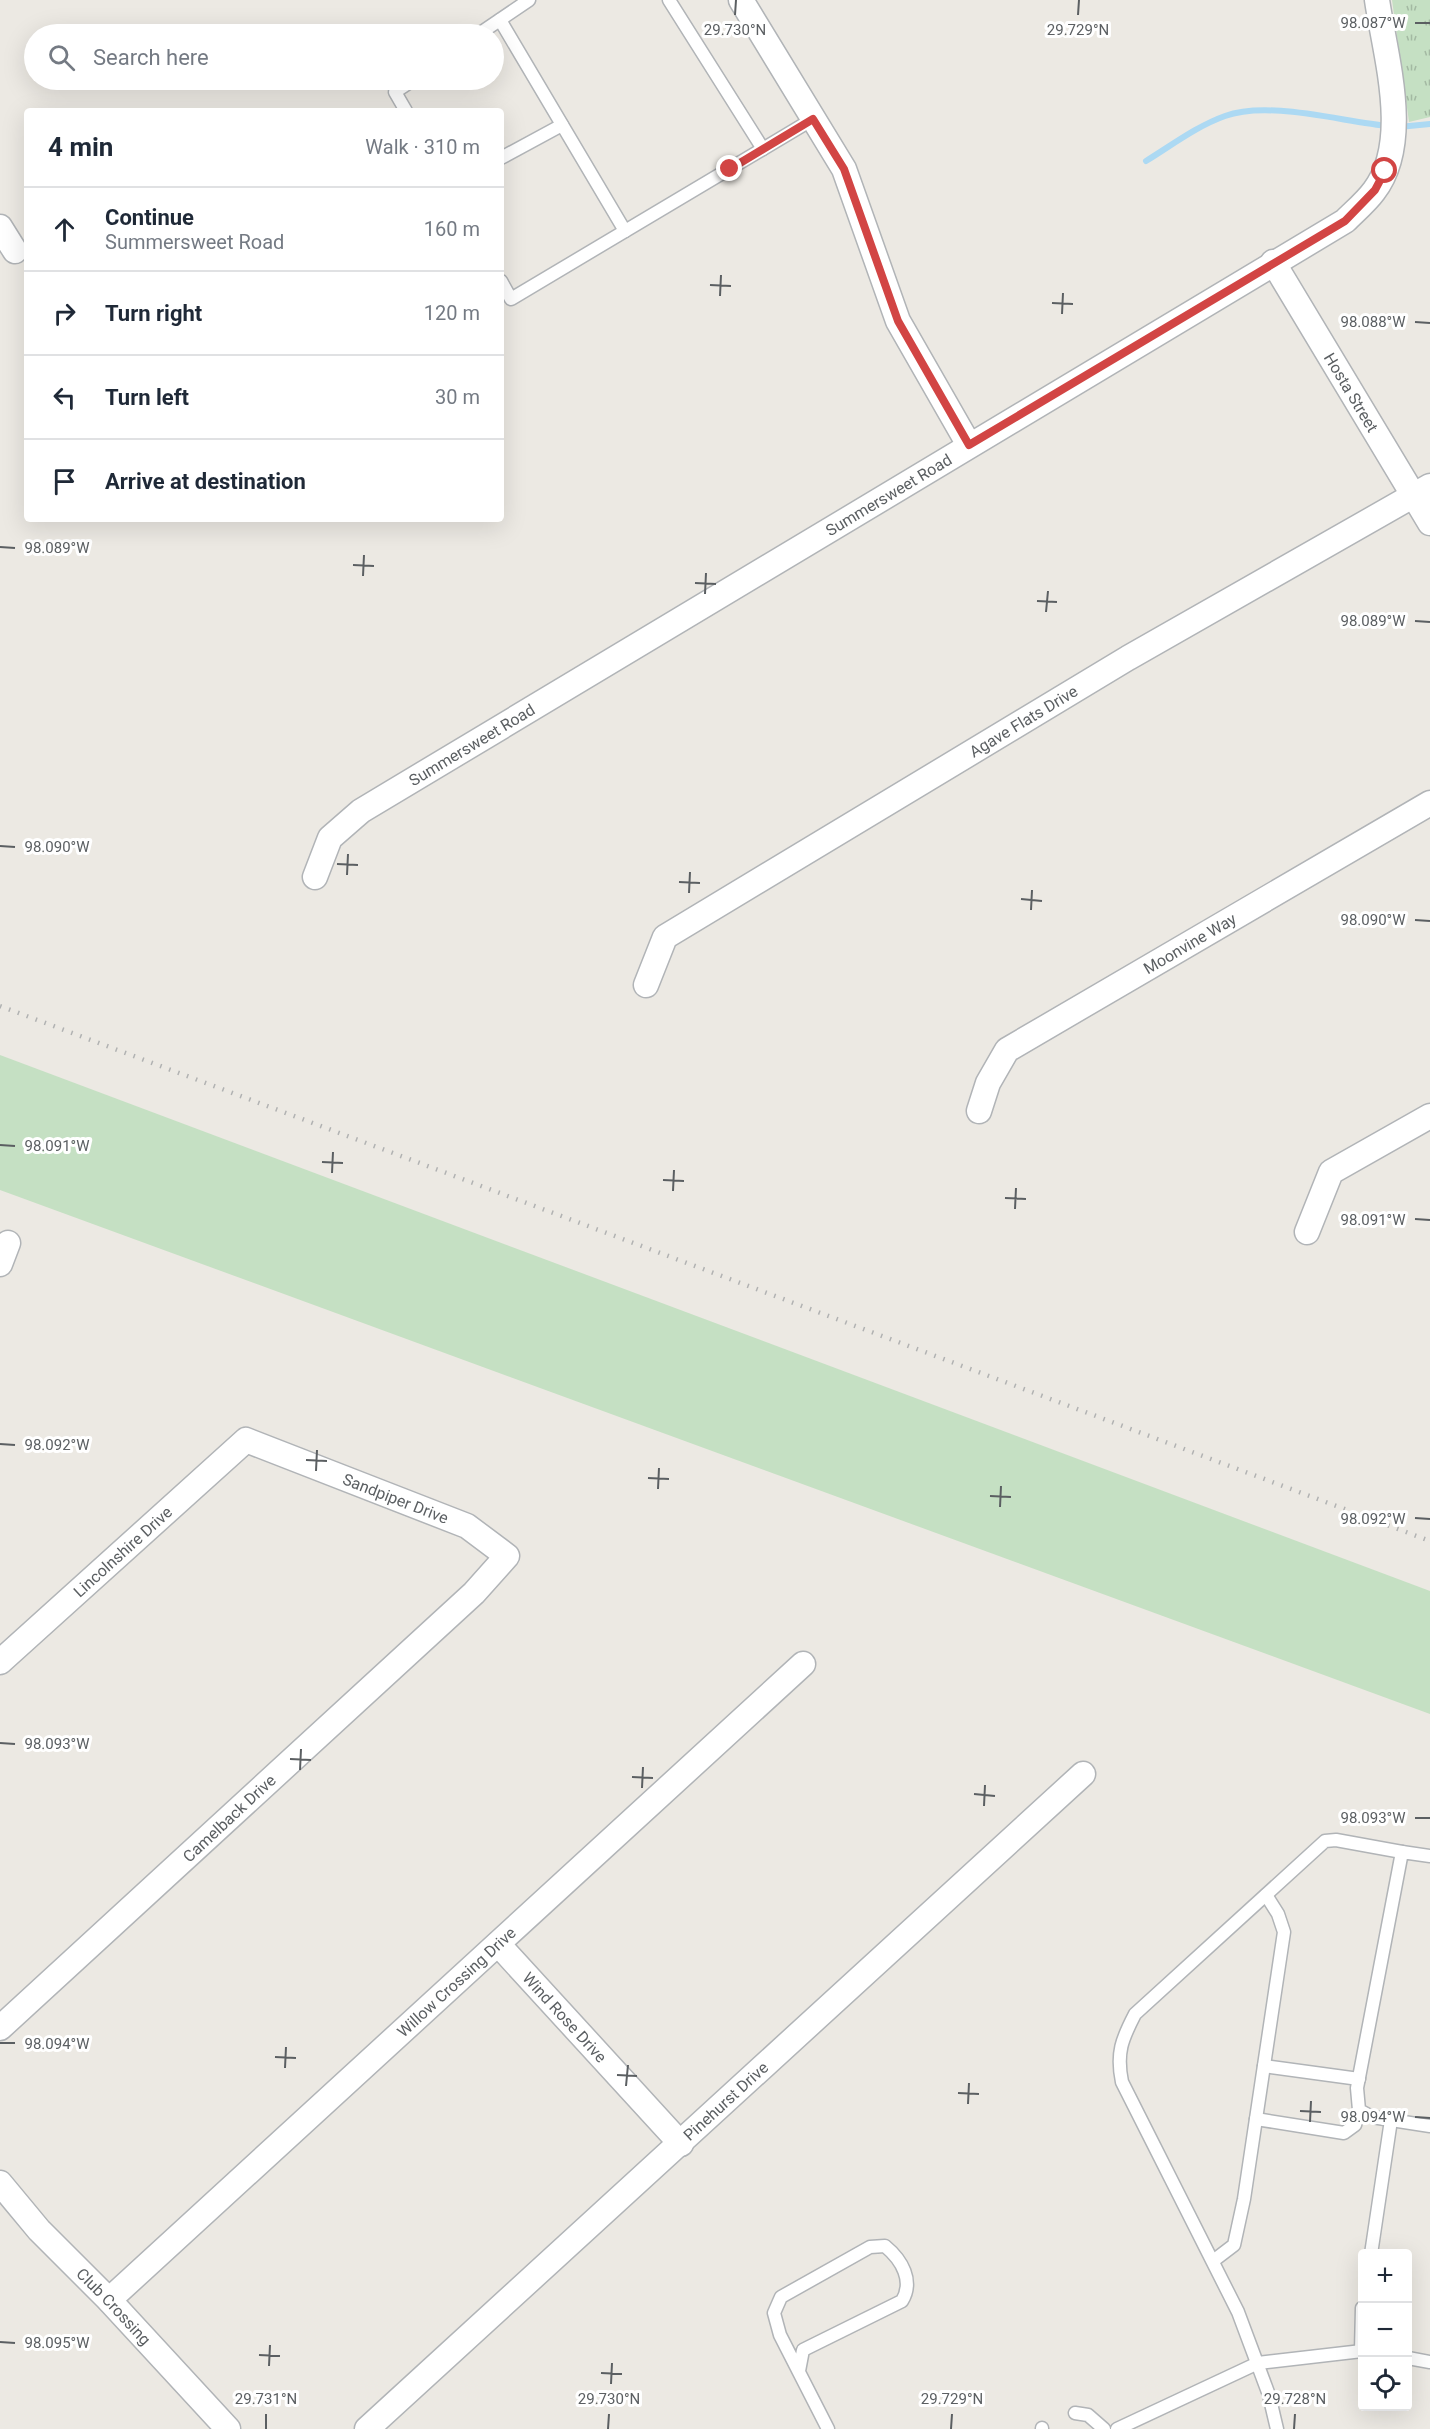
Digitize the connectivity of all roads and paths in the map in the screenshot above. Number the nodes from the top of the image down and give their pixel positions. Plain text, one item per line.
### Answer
1 (529, 0) edge
2 (669, 0) edge
3 (741, 0) edge
4 (1377, 0) edge
5 (500, 20) junction
6 (494, 24) edge
7 (502, 24) edge
8 (504, 27) edge
9 (398, 90) edge
10 (404, 108) edge
11 (813, 119) junction
12 (562, 125) junction
13 (763, 149) junction
14 (504, 156) edge
15 (0, 227) edge
16 (625, 231) junction
17 (15, 251) dead end
18 (1272, 262) junction
19 (504, 286) edge
20 (969, 445) junction
21 (1422, 491) edge
22 (1430, 523) edge
23 (1430, 803) edge
24 (315, 878) dead end
25 (646, 985) dead end
26 (979, 1112) dead end
27 (1430, 1116) edge
28 (1307, 1232) dead end
29 (246, 1440) joint
30 (507, 1556) joint
31 (0, 1662) edge
32 (803, 1664) dead end
33 (1083, 1774) dead end
34 (1402, 1852) junction
35 (1430, 1856) edge
36 (1266, 1895) junction
37 (498, 1944) junction
38 (0, 2028) edge
39 (1264, 2066) junction
40 (1359, 2079) junction
41 (1359, 2110) junction
42 (1256, 2120) junction
43 (1391, 2120) junction
44 (1430, 2126) edge
45 (681, 2144) junction
46 (0, 2183) edge
47 (1372, 2249) edge
48 (1213, 2261) junction
49 (109, 2300) junction
50 (1358, 2351) edge
51 (1412, 2359) edge
52 (1430, 2362) edge
53 (1258, 2363) junction
54 (799, 2371) junction
55 (1076, 2413) dead end
56 (228, 2429) edge
57 (368, 2429) edge
58 (828, 2429) edge
59 (1104, 2429) edge
60 (1117, 2429) edge
61 (1277, 2429) edge

1 - 5 lane
2 - 13 lane
3 - 11 street
4 - 18 street, Summersweet Road
5 - 6 lane
5 - 7 lane
8 - 12 lane
9 - 10 lane
11 - 13 lane
11 - 20 street
12 - 14 lane
12 - 16 lane
13 - 16 lane
15 - 17 street
16 - 19 lane
18 - 20 street, Summersweet Road
18 - 21 street, Hosta Street
20 - 24 street, Summersweet Road
21 - 22 street, Hosta Street
21 - 25 street, Agave Flats Drive
23 - 26 street, Moonvine Way
27 - 28 street
29 - 30 street, Sandpiper Drive
29 - 31 street, Lincolnshire Drive
30 - 38 street, Camelback Drive
32 - 37 street, Willow Crossing Drive
33 - 45 street, Pinehurst Drive
34 - 35 lane
34 - 36 lane
34 - 40 lane
36 - 39 lane
36 - 48 lane
37 - 45 street, Wind Rose Drive
37 - 49 street, Willow Crossing Drive
39 - 40 lane
39 - 42 lane
40 - 41 lane
41 - 42 lane
41 - 43 lane
42 - 48 lane
43 - 44 lane
43 - 47 lane
45 - 57 street, Pinehurst Drive
46 - 49 street, Club Crossing
48 - 53 lane
49 - 56 street, Club Crossing
50 - 53 lane
51 - 52 lane
53 - 60 lane
53 - 61 lane
54 - 54 lane
54 - 58 lane
55 - 59 lane

